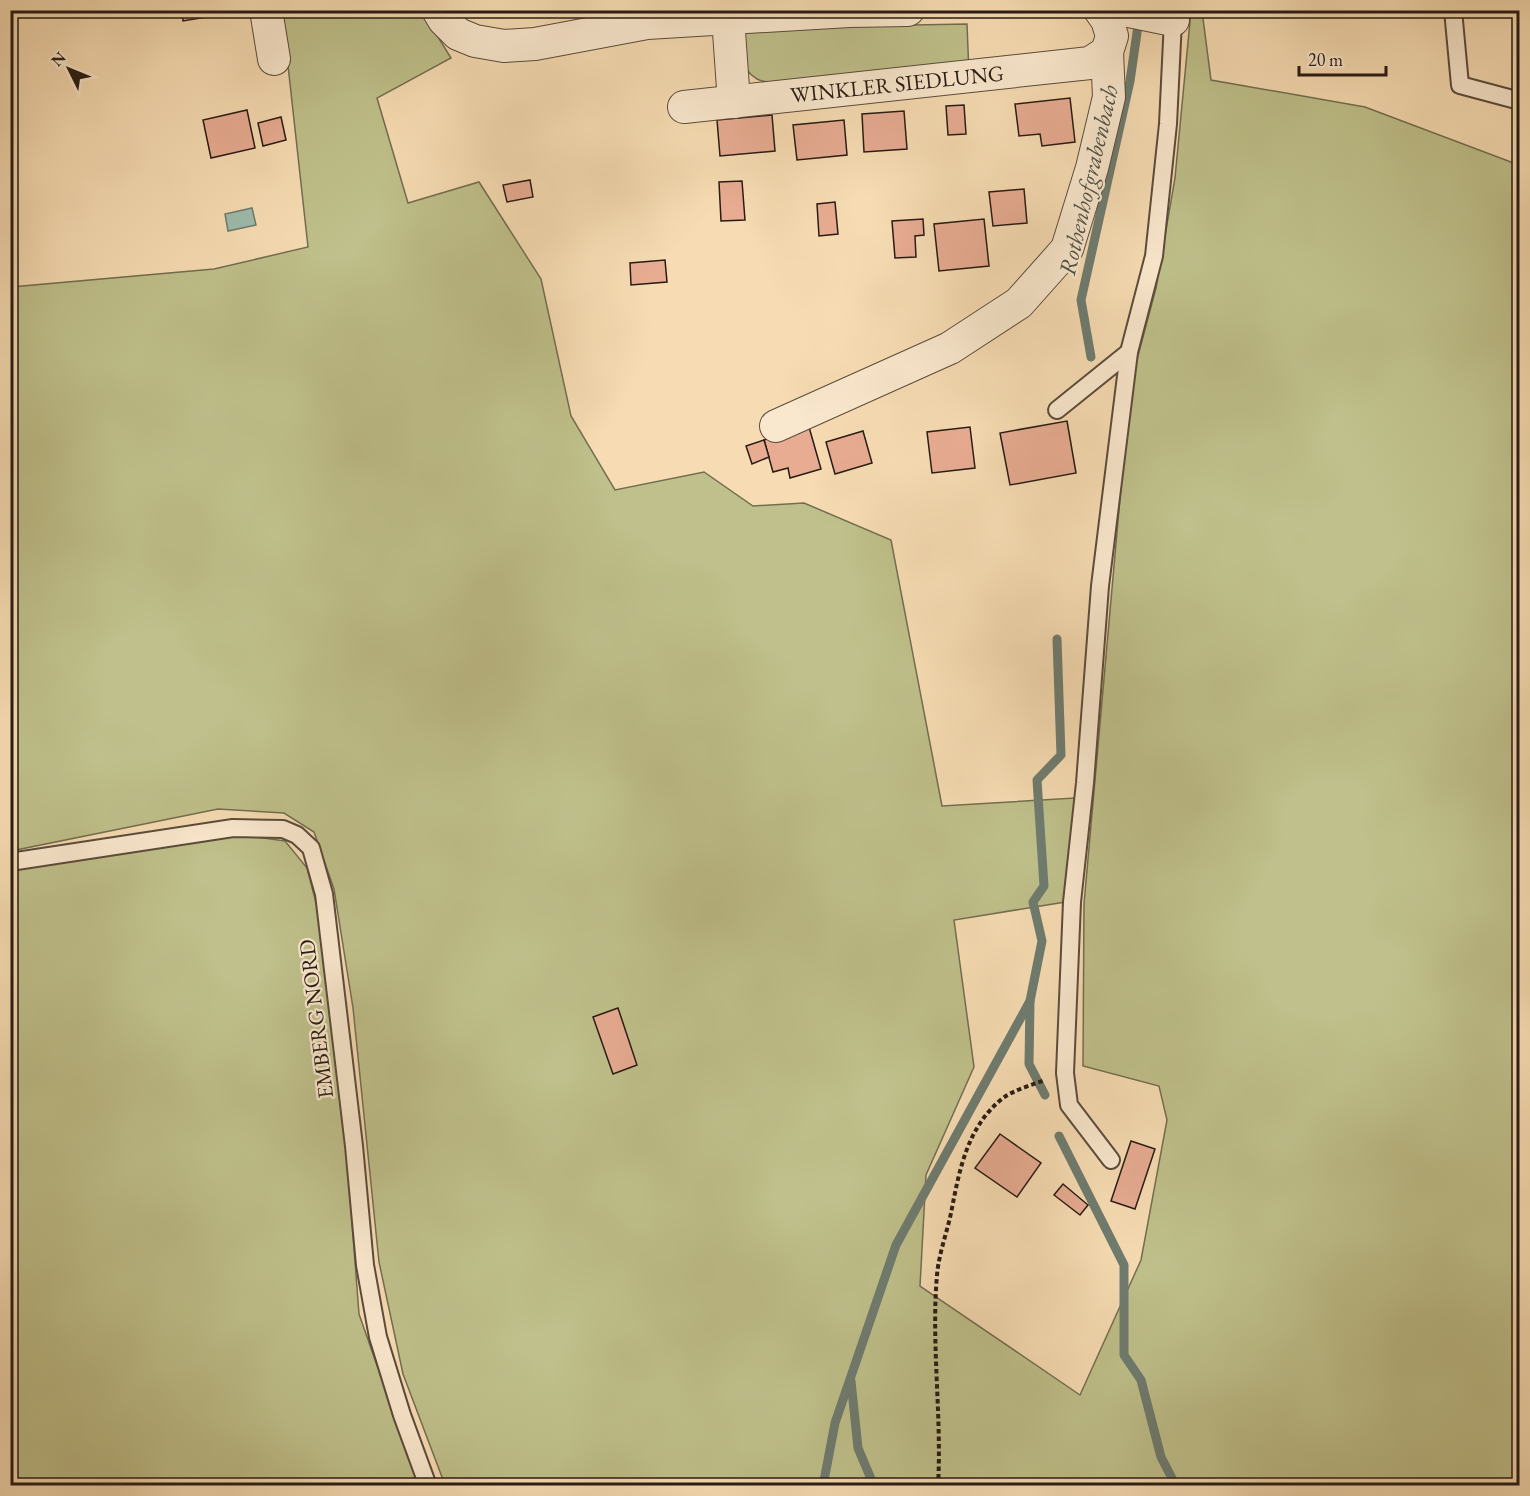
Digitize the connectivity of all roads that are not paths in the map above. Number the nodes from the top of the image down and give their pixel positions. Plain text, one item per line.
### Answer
1 (266, 10) edge
2 (438, 10) edge
3 (908, 10) edge
4 (1100, 10) edge
5 (1453, 10) edge
6 (1149, 15) edge
7 (728, 18) junction
8 (1107, 52) junction
9 (274, 59) dead end
10 (1520, 101) edge
11 (734, 102) junction
12 (684, 107) dead end
13 (1129, 352) junction
14 (1057, 410) dead end
15 (776, 426) dead end
16 (10, 862) edge
17 (1110, 1160) dead end
18 (428, 1485) edge

1 - 9 street
2 - 7 street
3 - 7 street
4 - 8 street
5 - 10 lane
6 - 13 lane
7 - 11 street
8 - 11 street, WINKLER SIEDLUNG
8 - 15 street
11 - 12 street, WINKLER SIEDLUNG
13 - 14 lane
13 - 17 lane
16 - 18 lane, EMBERG NORD

